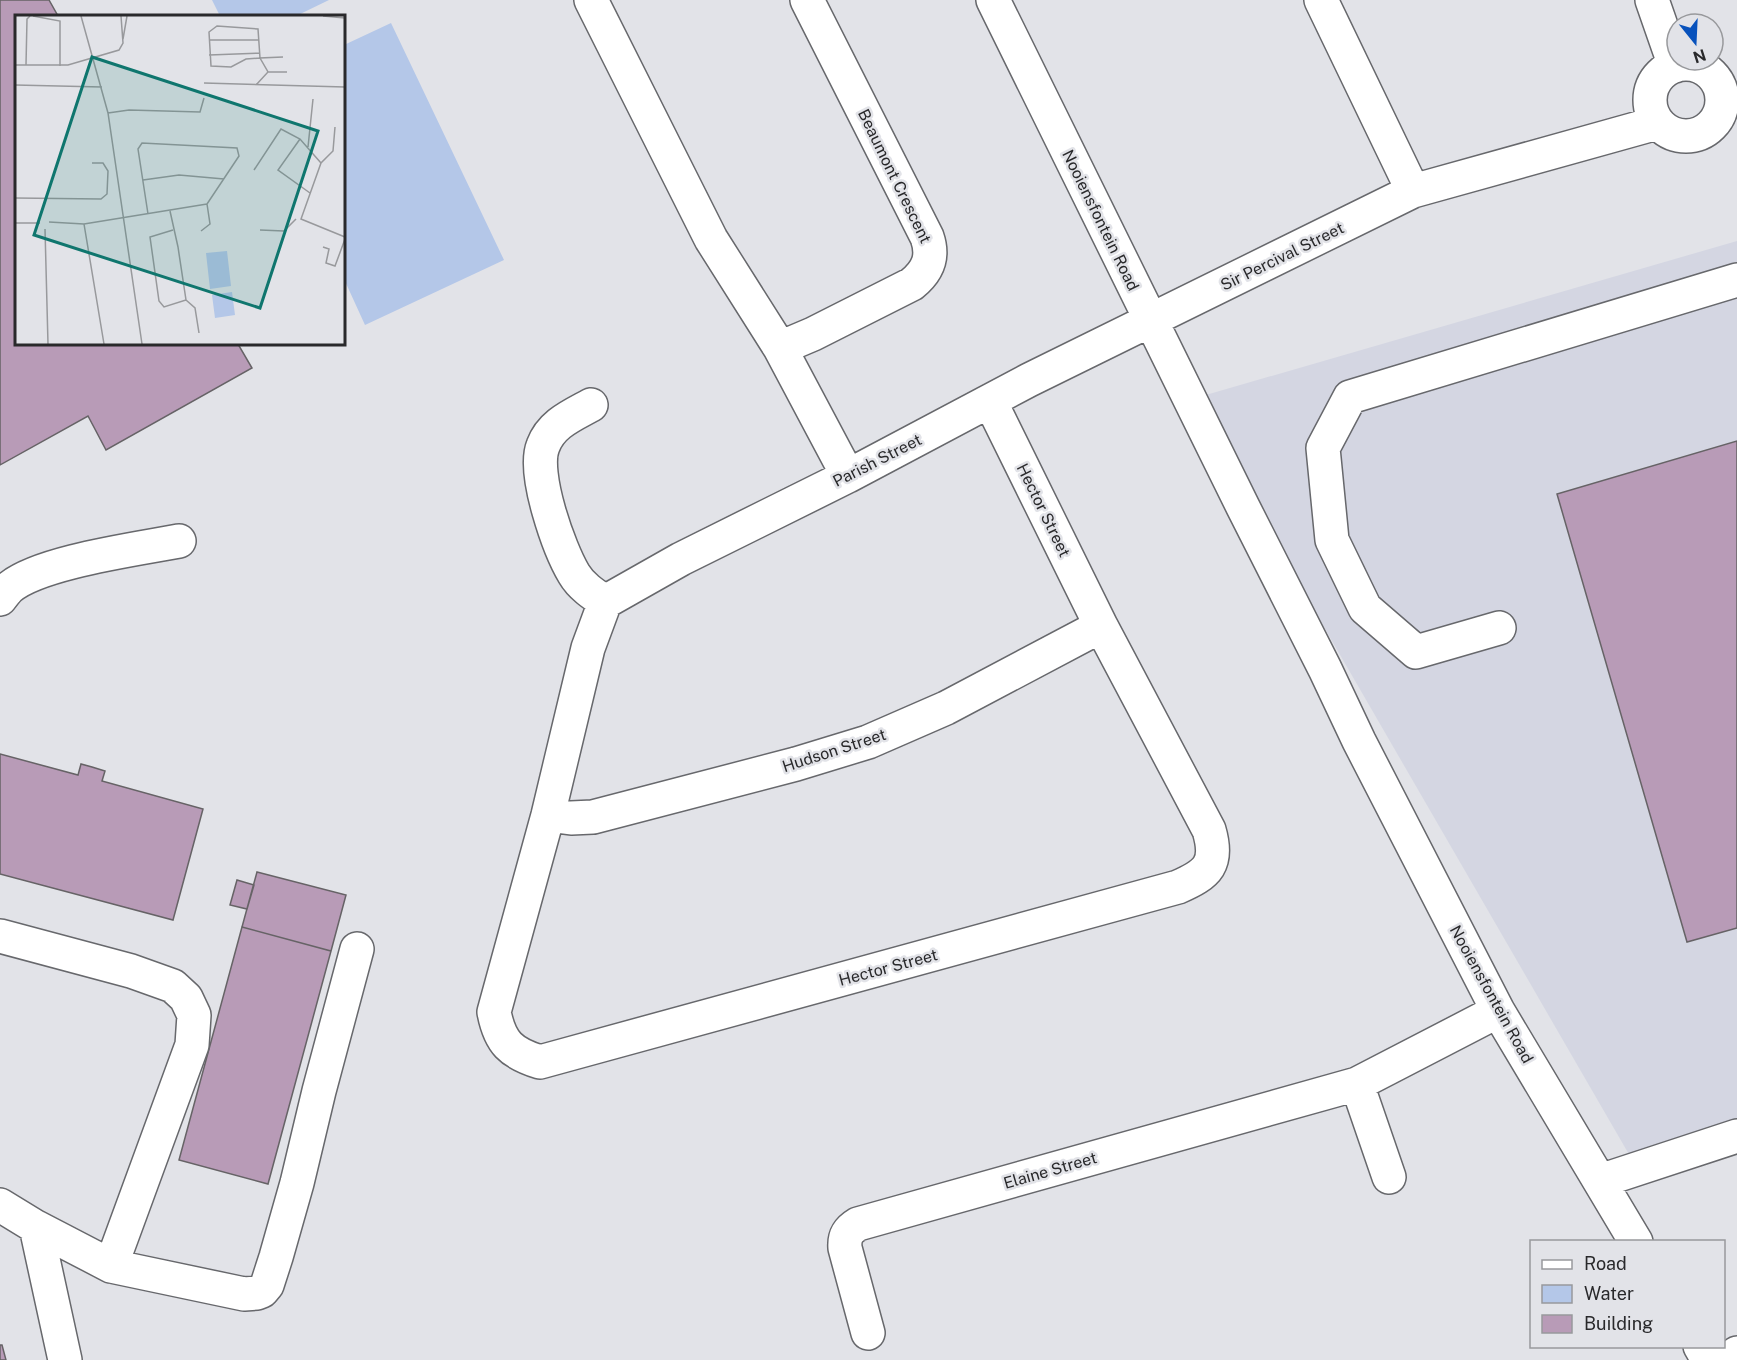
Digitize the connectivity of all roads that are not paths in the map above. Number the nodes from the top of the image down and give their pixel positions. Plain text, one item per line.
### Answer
1 (591, 0) edge
2 (807, 0) edge
3 (993, 0) edge
4 (1320, 0) edge
5 (1652, 0) edge
6 (1665, 37) edge
7 (1665, 70) edge
8 (1708, 72) edge
9 (1729, 90) edge
10 (1658, 123) junction
11 (1413, 191) junction
12 (1737, 280) edge
13 (1151, 321) junction
14 (780, 348) junction
15 (990, 400) junction
16 (591, 405) dead end
17 (848, 476) junction
18 (179, 541) dead end
19 (0, 598) edge
20 (605, 602) junction
21 (1101, 626) junction
22 (1499, 628) dead end
23 (548, 815) junction
24 (0, 936) edge
25 (357, 949) dead end
26 (1498, 1011) junction
27 (1357, 1084) junction
28 (1737, 1136) edge
29 (1389, 1177) dead end
30 (1600, 1181) junction
31 (0, 1204) edge
32 (36, 1227) junction
33 (1635, 1240) edge
34 (111, 1266) junction
35 (868, 1333) dead end
36 (1737, 1353) edge
37 (65, 1360) edge
38 (1727, 1360) edge

1 - 14 street
2 - 14 street, Beaumont Crescent
3 - 13 street, Nooiensfontein Road
4 - 11 street
5 - 6 street
7 - 10 street
8 - 9 street
9 - 10 street
10 - 11 street, Sir Percival Street
11 - 13 street, Sir Percival Street
12 - 22 street
13 - 15 street, Parish Street
13 - 26 street, Nooiensfontein Road
14 - 17 street
15 - 17 street, Parish Street
15 - 21 street, Hector Street
16 - 20 street
17 - 20 street, Parish Street
18 - 19 street
20 - 23 street, Hector Street
21 - 23 street, Hudson Street
21 - 23 street, Hector Street
24 - 34 street
25 - 34 street
26 - 27 street, Elaine Street
26 - 30 street, Nooiensfontein Road
27 - 29 street
27 - 35 street, Elaine Street
28 - 30 street
30 - 33 street, Nooiensfontein Road
31 - 32 street
32 - 34 street
32 - 37 street
36 - 38 street

